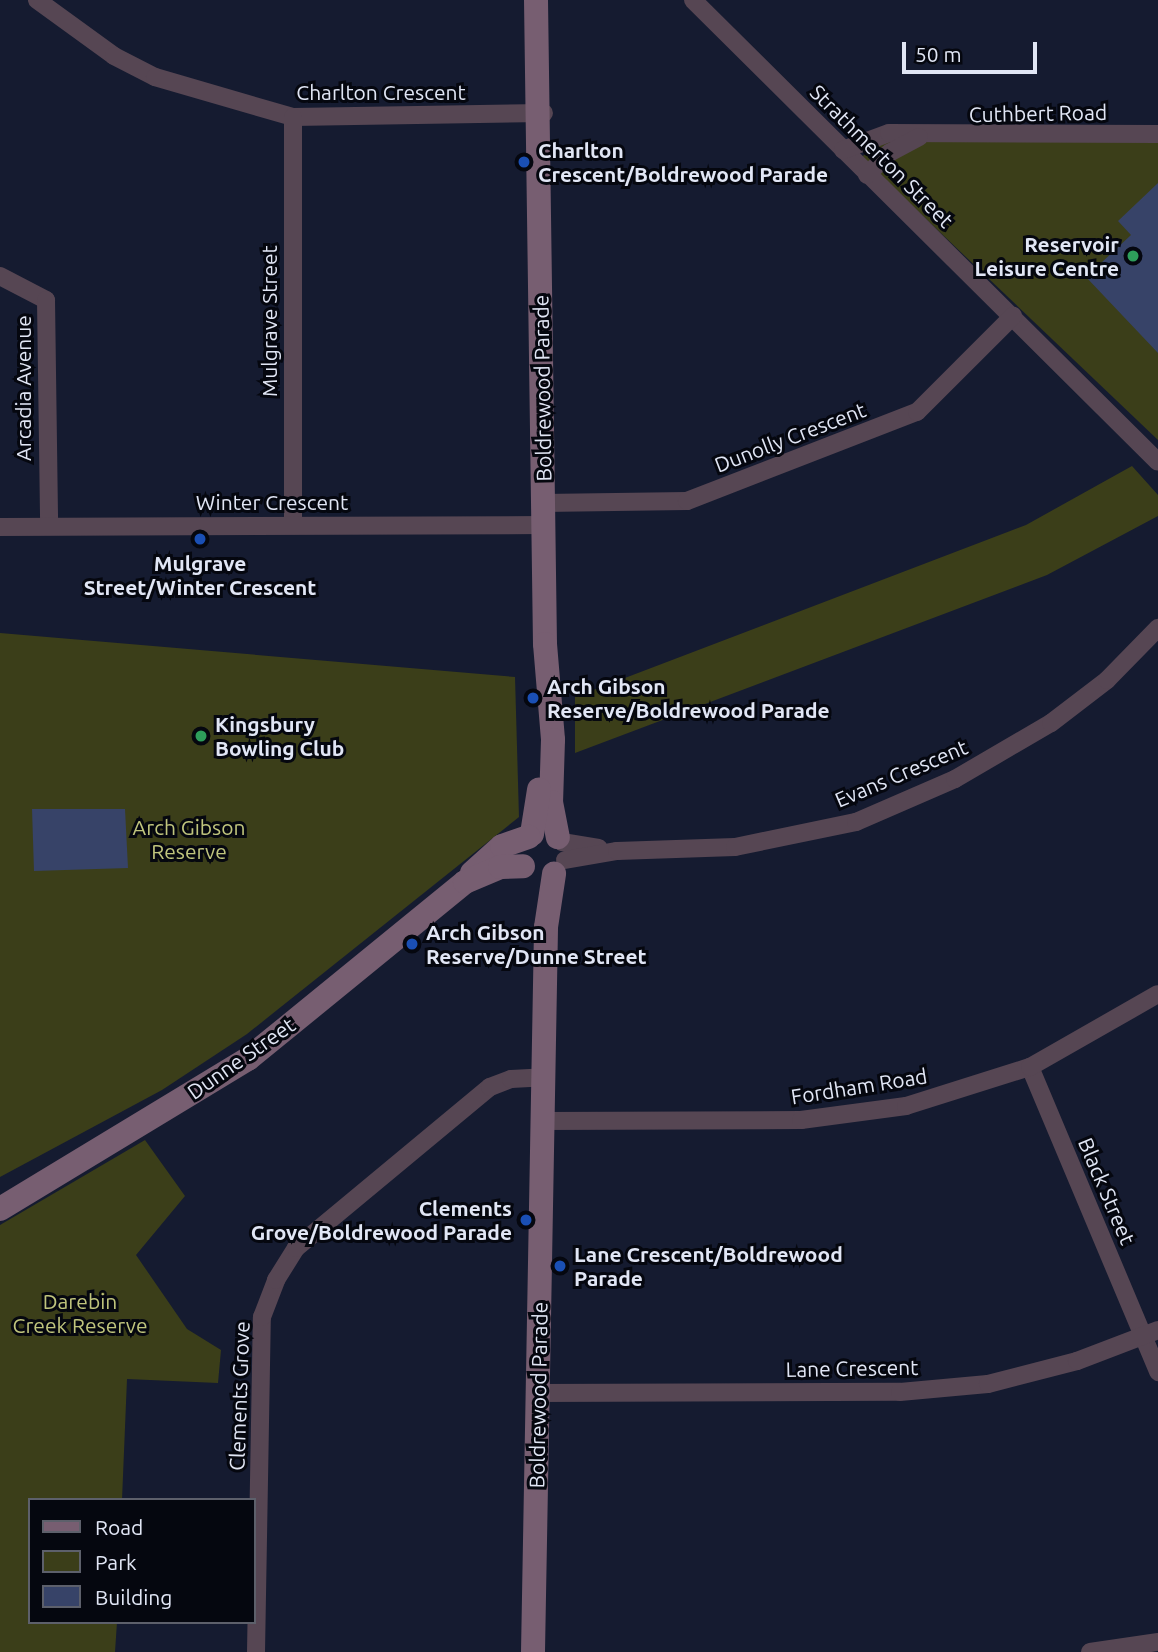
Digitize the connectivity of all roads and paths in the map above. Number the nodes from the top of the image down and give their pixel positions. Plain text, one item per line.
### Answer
1 (37, 0) edge
2 (536, 0) edge
3 (547, 0) edge
4 (693, 0) edge
5 (293, 117) junction
6 (540, 119) junction
7 (1158, 134) edge
8 (919, 137) junction
9 (843, 150) junction
10 (867, 175) junction
11 (0, 276) edge
12 (1013, 316) junction
13 (1158, 462) edge
14 (543, 514) junction
15 (293, 525) junction
16 (49, 526) junction
17 (0, 527) edge
18 (1158, 628) edge
19 (545, 645) junction
20 (530, 836) junction
21 (549, 859) junction
22 (465, 882) junction
23 (1158, 994) edge
24 (1030, 1067) junction
25 (544, 1077) junction
26 (543, 1121) junction
27 (0, 1209) edge
28 (1151, 1334) edge
29 (1158, 1372) edge
30 (538, 1393) junction
31 (1158, 1642) edge
32 (256, 1652) edge
33 (533, 1652) edge
34 (1090, 1652) edge

1 - 5 street, Charlton Crescent
2 - 6 main road, Boldrewood Parade
3 - 6 main road, Boldrewood Parade
4 - 9 street, Strathmerton Street
5 - 6 street, Charlton Crescent
5 - 15 street, Mulgrave Street
6 - 14 main road, Boldrewood Parade
7 - 8 street, Cuthbert Road
8 - 9 street, Cuthbert Road
8 - 10 street, Cuthbert Road
9 - 10 street, Strathmerton Street
10 - 12 street, Strathmerton Street
11 - 16 street, Arcadia Avenue
12 - 13 street, Strathmerton Street
12 - 14 street, Dunolly Crescent
14 - 15 street, Winter Crescent
14 - 19 main road, Boldrewood Parade
15 - 16 street, Winter Crescent
16 - 17 street, Winter Crescent
18 - 21 street, Evans Crescent
19 - 20 main road, Boldrewood Parade
19 - 21 main road, Boldrewood Parade
20 - 21 main road
20 - 21 main road, Boldrewood Parade
20 - 22 main road, Dunne Street
21 - 22 main road, Dunne Street
21 - 25 main road, Boldrewood Parade
22 - 27 main road, Dunne Street
23 - 24 street, Fordham Road
24 - 26 street, Fordham Road
24 - 28 street, Black Street
25 - 26 main road, Boldrewood Parade
25 - 32 street, Clements Grove
26 - 30 main road, Boldrewood Parade
28 - 29 street, Black Street
28 - 30 street, Lane Crescent
30 - 33 main road, Boldrewood Parade
31 - 34 street

